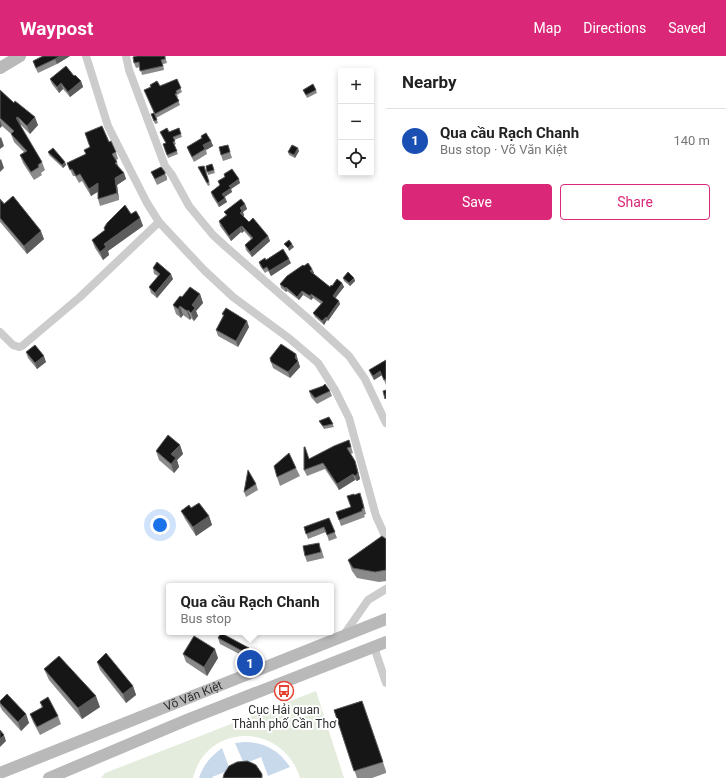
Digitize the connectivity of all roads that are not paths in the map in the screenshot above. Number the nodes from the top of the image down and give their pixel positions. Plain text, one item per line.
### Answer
1 (20, 56) edge
2 (86, 56) edge
3 (126, 56) edge
4 (0, 68) edge
5 (159, 222) junction
6 (0, 332) edge
7 (386, 423) edge
8 (386, 538) edge
9 (386, 589) edge
10 (386, 619) edge
11 (342, 636) junction
12 (386, 642) edge
13 (374, 647) junction
14 (386, 647) edge
15 (386, 683) edge
16 (0, 773) edge
17 (49, 778) edge

1 - 4 main road
2 - 5 street
3 - 7 street
5 - 6 street
5 - 8 street
9 - 11 street
10 - 11 main road, Võ Văn Kiệt
11 - 16 main road, Võ Văn Kiệt
12 - 13 main road, Võ Văn Kiệt
13 - 14 street
13 - 15 street
13 - 17 main road, Võ Văn Kiệt

